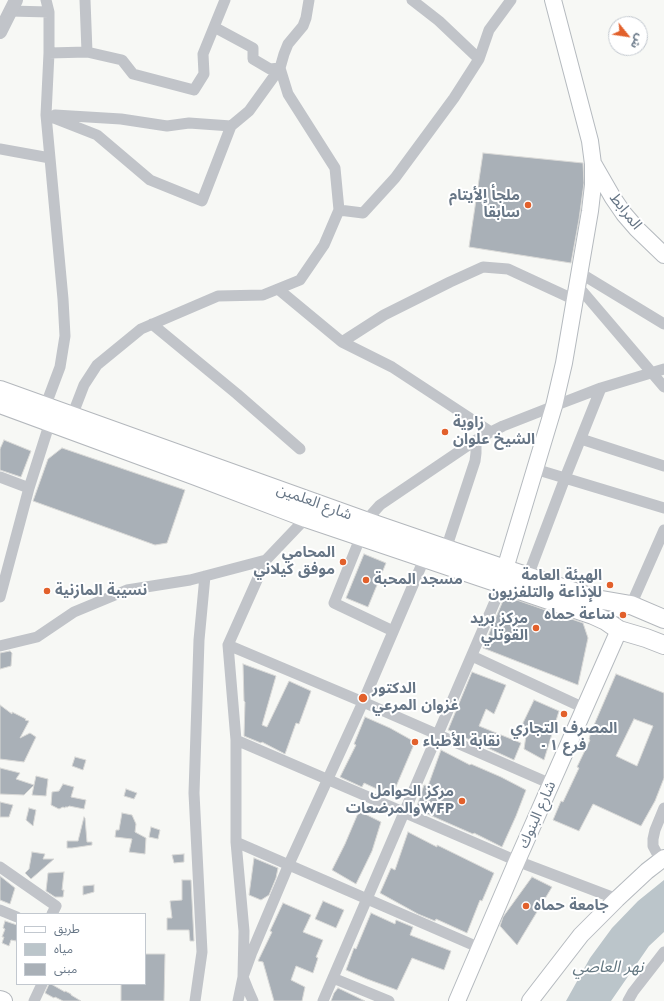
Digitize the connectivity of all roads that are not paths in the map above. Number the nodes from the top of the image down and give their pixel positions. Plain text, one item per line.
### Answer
1 (46, 0) edge
2 (85, 0) edge
3 (225, 0) edge
4 (310, 0) edge
5 (412, 0) edge
6 (510, 0) edge
7 (553, 0) edge
8 (13, 6) edge
9 (49, 12) junction
10 (214, 27) junction
11 (0, 32) edge
12 (87, 52) junction
13 (49, 53) junction
14 (479, 59) junction
15 (280, 68) junction
16 (46, 114) junction
17 (231, 126) junction
18 (0, 149) edge
19 (50, 158) junction
20 (593, 164) junction
21 (339, 210) junction
22 (664, 255) edge
23 (577, 286) junction
24 (278, 289) junction
25 (152, 324) junction
26 (664, 324) edge
27 (342, 342) junction
28 (664, 369) edge
29 (652, 373) junction
30 (664, 387) edge
31 (602, 388) junction
32 (0, 390) edge
33 (0, 404) edge
34 (554, 406) junction
35 (47, 414) junction
36 (72, 416) junction
37 (491, 432) junction
38 (581, 439) junction
39 (476, 440) junction
40 (300, 449) dead end
41 (664, 466) edge
42 (535, 469) junction
43 (0, 477) edge
44 (565, 478) junction
45 (29, 488) junction
46 (664, 508) edge
47 (306, 518) junction
48 (365, 529) junction
49 (664, 530) edge
50 (446, 549) junction
51 (425, 558) junction
52 (266, 560) junction
53 (3, 571) edge
54 (205, 576) junction
55 (528, 576) junction
56 (503, 577) junction
57 (0, 597) edge
58 (631, 605) junction
59 (664, 620) edge
60 (619, 630) junction
61 (393, 631) junction
62 (228, 645) junction
63 (664, 645) edge
64 (0, 646) edge
65 (472, 656) junction
66 (363, 702) junction
67 (584, 708) junction
68 (438, 735) junction
69 (236, 740) junction
70 (328, 780) junction
71 (551, 784) junction
72 (664, 808) edge
73 (404, 812) junction
74 (236, 842) junction
75 (662, 860) edge
76 (517, 861) junction
77 (289, 864) junction
78 (0, 867) edge
79 (367, 899) junction
80 (617, 899) junction
81 (0, 910) edge
82 (52, 913) edge
83 (16, 917) edge
84 (480, 948) junction
85 (664, 952) edge
86 (243, 977) junction
87 (333, 978) junction
88 (42, 985) edge
89 (0, 1000) edge
90 (3, 1001) edge
91 (34, 1001) edge
92 (195, 1001) edge
93 (238, 1001) edge
94 (253, 1001) edge
95 (323, 1001) edge
96 (389, 1001) edge
97 (457, 1001) edge
98 (530, 1001) edge
99 (628, 1001) edge

1 - 9 street
2 - 12 street
3 - 10 street
4 - 15 street
5 - 14 street
6 - 14 street
7 - 20 main road
8 - 9 street
8 - 11 street
9 - 13 street
10 - 12 street
10 - 15 street
12 - 13 street
13 - 16 street
14 - 21 street
15 - 17 street
15 - 21 street
16 - 17 street
16 - 17 street
16 - 19 street
18 - 19 street
19 - 35 street
20 - 22 main road, المرابط
20 - 23 main road
21 - 24 street
23 - 26 street
23 - 27 street
23 - 29 street
23 - 34 main road
24 - 25 street
24 - 27 street
25 - 36 street
25 - 40 street
27 - 37 street
28 - 29 street
29 - 30 street
29 - 31 street
31 - 34 street
31 - 38 street
32 - 35 main road, شارع العلمين
33 - 35 main road, شارع العلمين
34 - 37 street
34 - 42 main road
35 - 36 main road, شارع العلمين
35 - 45 street
35 - 47 main road, شارع العلمين
36 - 48 main road, شارع العلمين
37 - 39 street
38 - 41 street
38 - 44 street
39 - 48 street
39 - 50 street
42 - 44 street
42 - 56 main road
43 - 45 street
44 - 46 street
44 - 55 street
45 - 53 street
47 - 48 main road, شارع العلمين
47 - 52 street
48 - 50 main road, شارع العلمين
48 - 51 main road, شارع العلمين
48 - 61 street
49 - 58 street
50 - 56 main road, شارع العلمين
51 - 56 main road, شارع العلمين
51 - 61 street
52 - 54 street
52 - 62 street
53 - 57 street
54 - 64 street
54 - 92 street
55 - 56 main road, شارع العلمين
55 - 58 main road, شارع العلمين
56 - 60 main road, شارع العلمين
56 - 65 street
58 - 59 main road, شارع العلمين
58 - 60 main road
60 - 63 main road, شارع العلمين
60 - 67 main road, شارع البنوك
61 - 66 street
62 - 66 street
62 - 69 street
65 - 67 street
65 - 68 street
66 - 68 street
66 - 70 street
67 - 71 main road, شارع البنوك
68 - 71 street
68 - 73 street
69 - 70 street
69 - 74 street
70 - 73 street
70 - 77 street
71 - 76 main road, شارع البنوك
72 - 75 street
73 - 76 street
73 - 79 street
74 - 77 street
74 - 86 street
75 - 80 main road
76 - 80 street
76 - 84 main road, شارع البنوك
77 - 79 street
77 - 86 street
78 - 82 street
79 - 84 street
79 - 87 street
80 - 98 main road
81 - 83 street
84 - 97 main road, شارع البنوك
85 - 99 street
86 - 93 street
86 - 94 street
87 - 95 street
87 - 96 street
88 - 91 street
89 - 90 main road

